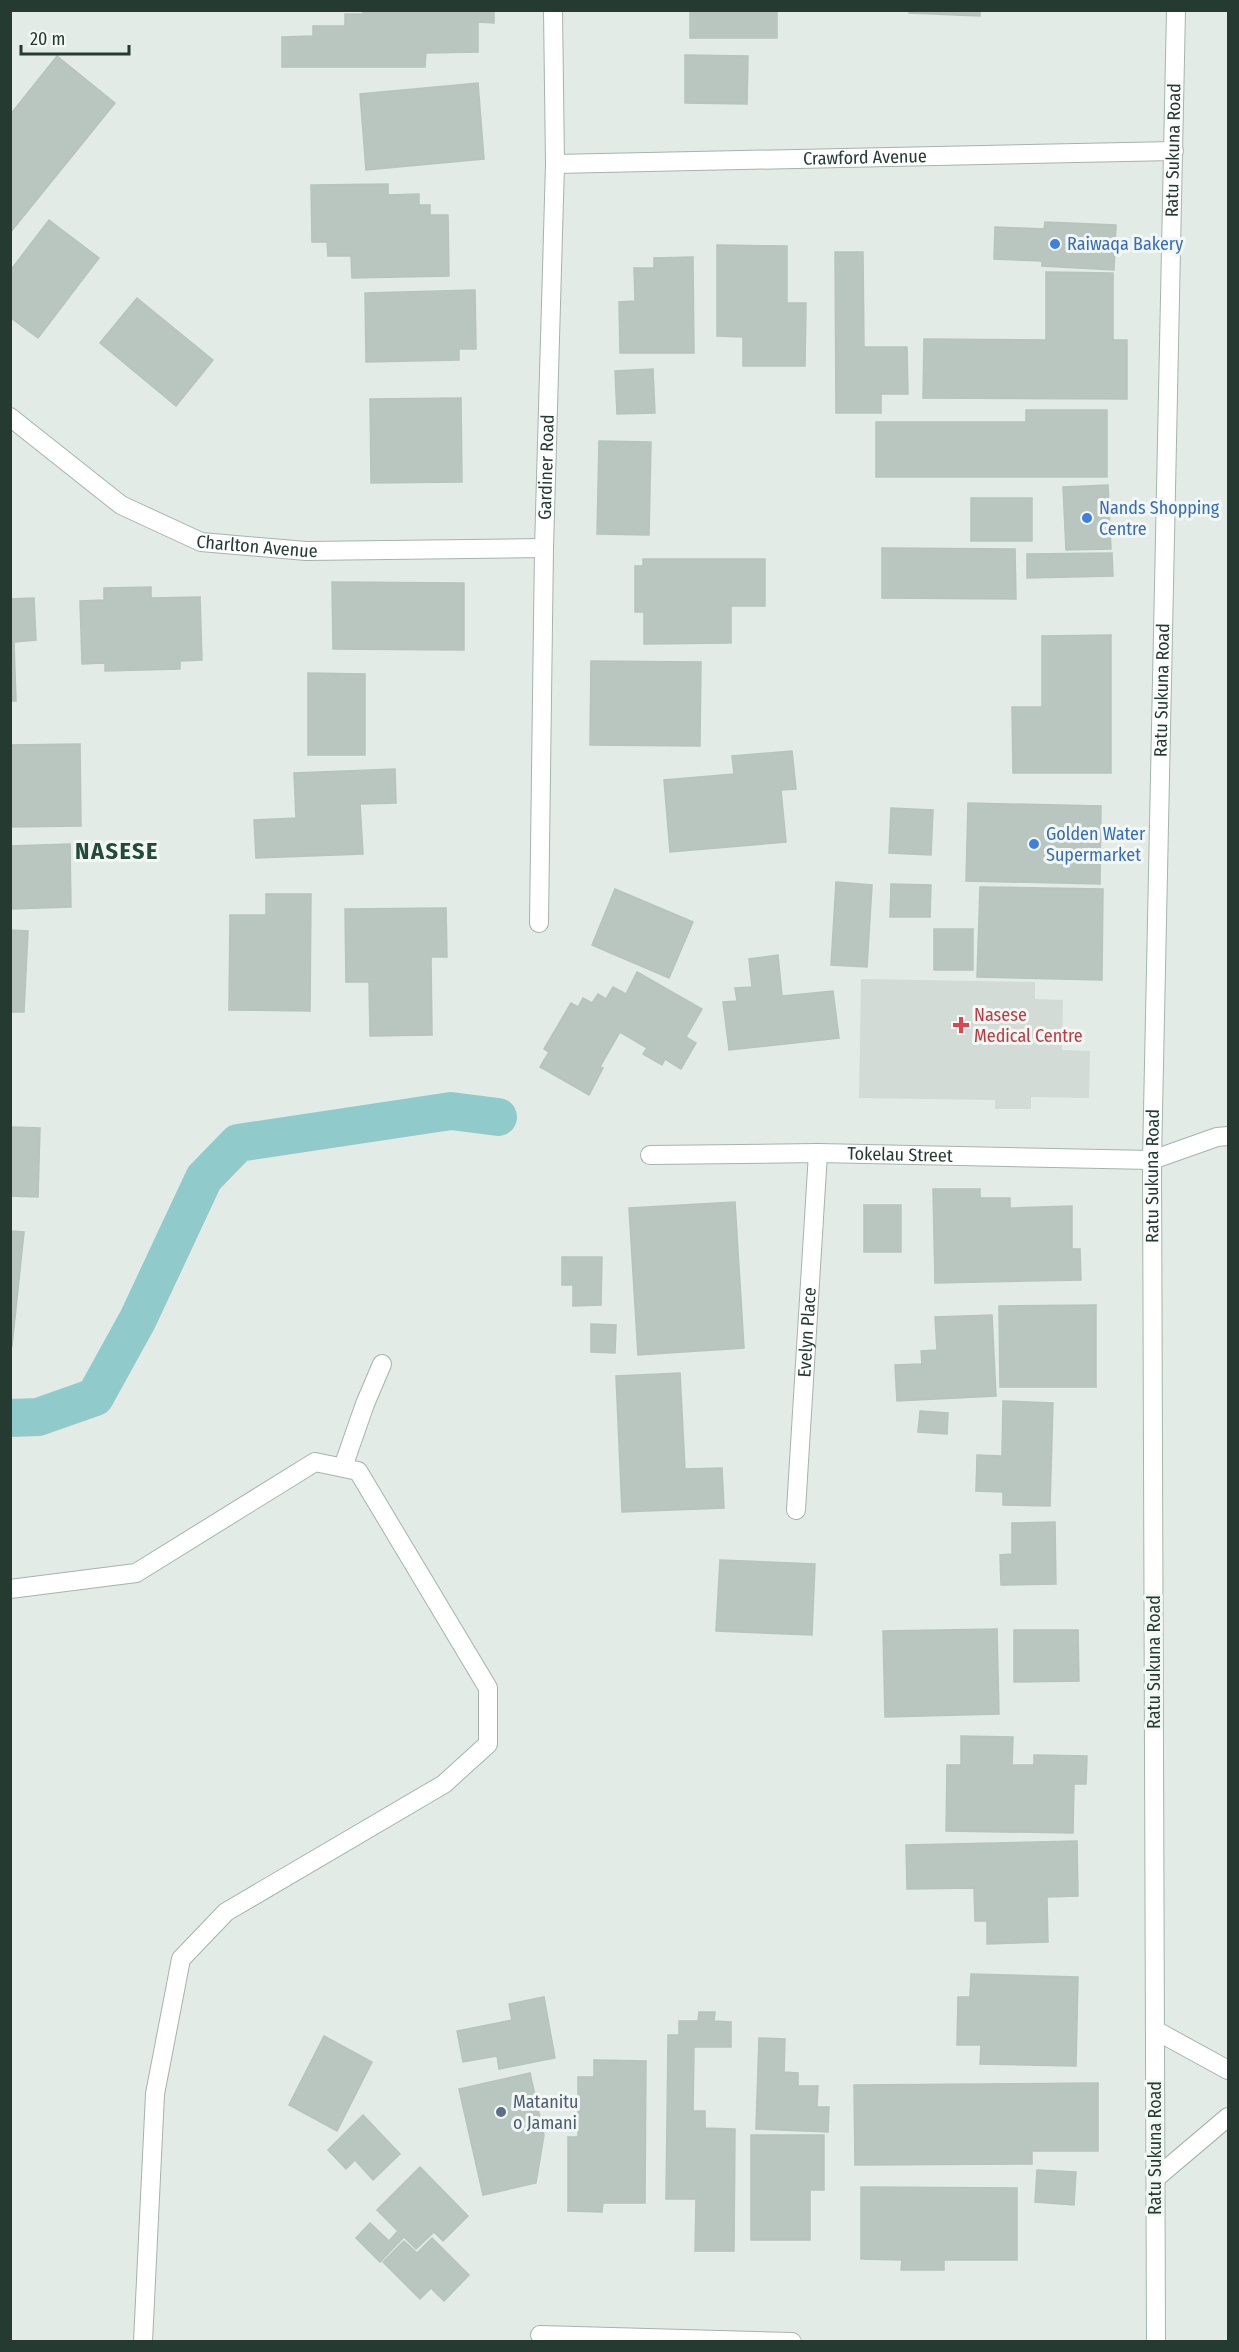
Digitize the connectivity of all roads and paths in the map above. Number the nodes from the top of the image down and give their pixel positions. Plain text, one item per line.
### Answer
1 (553, 10) edge
2 (1176, 10) edge
3 (1174, 151) junction
4 (555, 164) junction
5 (10, 417) edge
6 (544, 548) junction
7 (539, 923) dead end
8 (1228, 1136) edge
9 (818, 1153) junction
10 (650, 1155) dead end
11 (1152, 1160) junction
12 (382, 1364) dead end
13 (343, 1467) junction
14 (796, 1510) dead end
15 (10, 1589) edge
16 (1155, 2030) junction
17 (1228, 2070) edge
18 (1228, 2117) edge
19 (1156, 2178) junction
20 (540, 2334) dead end
21 (143, 2342) edge
22 (792, 2342) edge
23 (1156, 2342) edge

1 - 4 street, Gardiner Road
2 - 3 street, Ratu Sukuna Road
3 - 4 street, Crawford Avenue
3 - 11 street, Ratu Sukuna Road
4 - 6 street, Gardiner Road
5 - 6 street, Charlton Avenue
6 - 7 street, Gardiner Road
8 - 11 street
9 - 10 street, Tokelau Street
9 - 11 street, Tokelau Street
9 - 14 street, Evelyn Place
11 - 16 street, Ratu Sukuna Road
12 - 13 street
13 - 15 street
13 - 21 street
16 - 17 street
16 - 19 street, Ratu Sukuna Road
18 - 19 street
19 - 23 street, Ratu Sukuna Road
20 - 22 street

